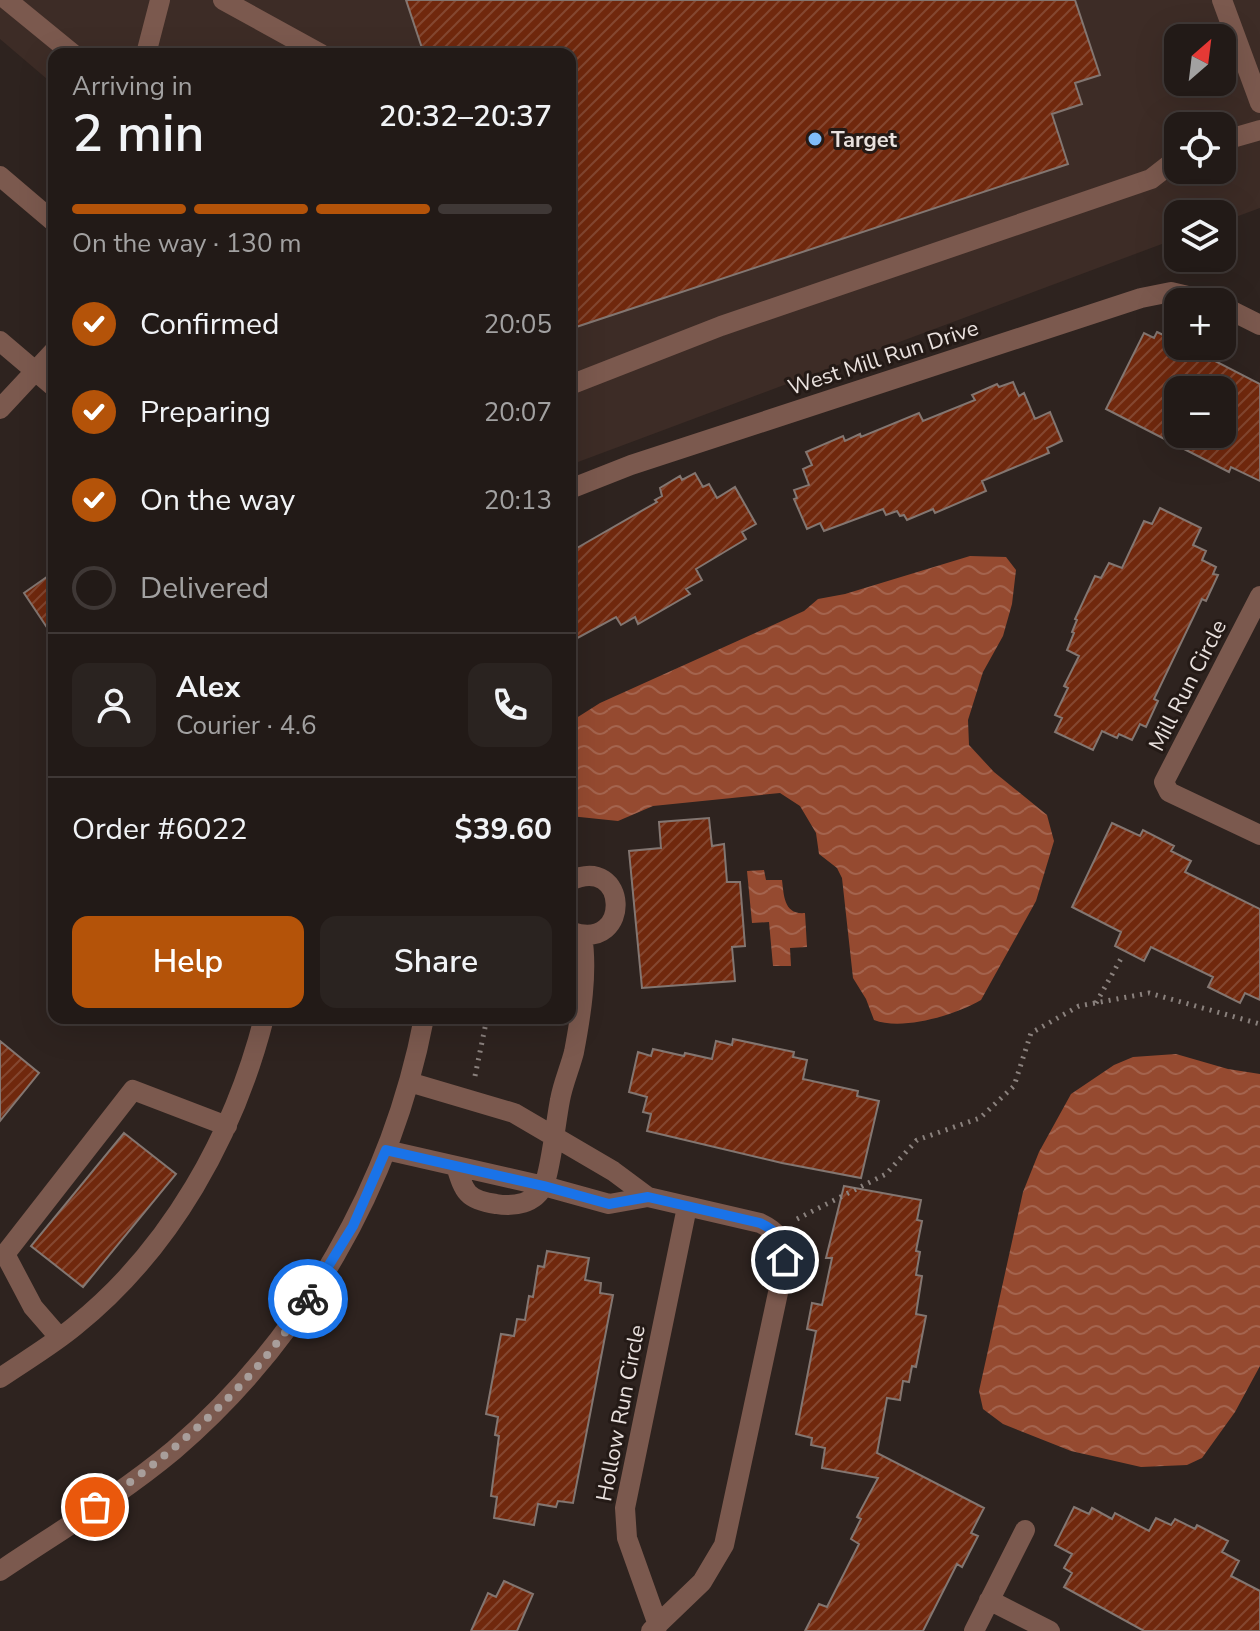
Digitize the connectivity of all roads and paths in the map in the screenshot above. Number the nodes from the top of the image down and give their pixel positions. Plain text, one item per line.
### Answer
1 (7, 0) edge
2 (160, 0) edge
3 (223, 0) edge
4 (1222, 0) edge
5 (259, 9) edge
6 (66, 48) edge
7 (148, 48) edge
8 (313, 48) edge
9 (1260, 103) edge
10 (1260, 130) edge
11 (1236, 137) edge
12 (1164, 169) edge
13 (0, 176) edge
14 (48, 217) edge
15 (1164, 293) edge
16 (1236, 313) edge
17 (1260, 325) edge
18 (0, 341) edge
19 (48, 358) edge
20 (37, 372) junction
21 (48, 382) edge
22 (576, 383) edge
23 (0, 409) edge
24 (576, 487) edge
25 (1260, 596) edge
26 (1260, 835) edge
27 (576, 879) edge
28 (576, 933) edge
29 (1123, 955) dead end
30 (1096, 1003) junction
31 (262, 1024) edge
32 (423, 1024) edge
33 (1260, 1024) edge
34 (409, 1082) junction
35 (227, 1126) junction
36 (553, 1136) junction
37 (386, 1150) junction
38 (456, 1166) junction
39 (544, 1186) junction
40 (648, 1197) junction
41 (687, 1207) junction
42 (775, 1230) junction
43 (59, 1337) junction
44 (0, 1378) edge
45 (1025, 1530) dead end
46 (0, 1571) edge
47 (989, 1600) junction
48 (654, 1628) edge
49 (974, 1631) edge
50 (1050, 1631) edge

1 - 6 street
2 - 7 street
3 - 5 street
4 - 9 street
5 - 8 street
10 - 11 street
12 - 22 street
13 - 14 street
15 - 24 street, West Mill Run Drive
16 - 17 street
18 - 20 street
19 - 20 street
20 - 21 street
20 - 23 street
25 - 26 street, Mill Run Circle
27 - 28 street
28 - 36 street
29 - 30 path
30 - 33 path
30 - 42 path
31 - 35 street
32 - 34 street
34 - 36 street
34 - 37 street
35 - 43 street
35 - 43 street
36 - 39 street
36 - 40 street
37 - 38 street
37 - 46 street
38 - 39 street
38 - 39 street
39 - 40 street
40 - 41 street
41 - 42 street
41 - 48 street, Hollow Run Circle
42 - 48 street
43 - 44 street
45 - 47 street
47 - 49 street
47 - 50 street

